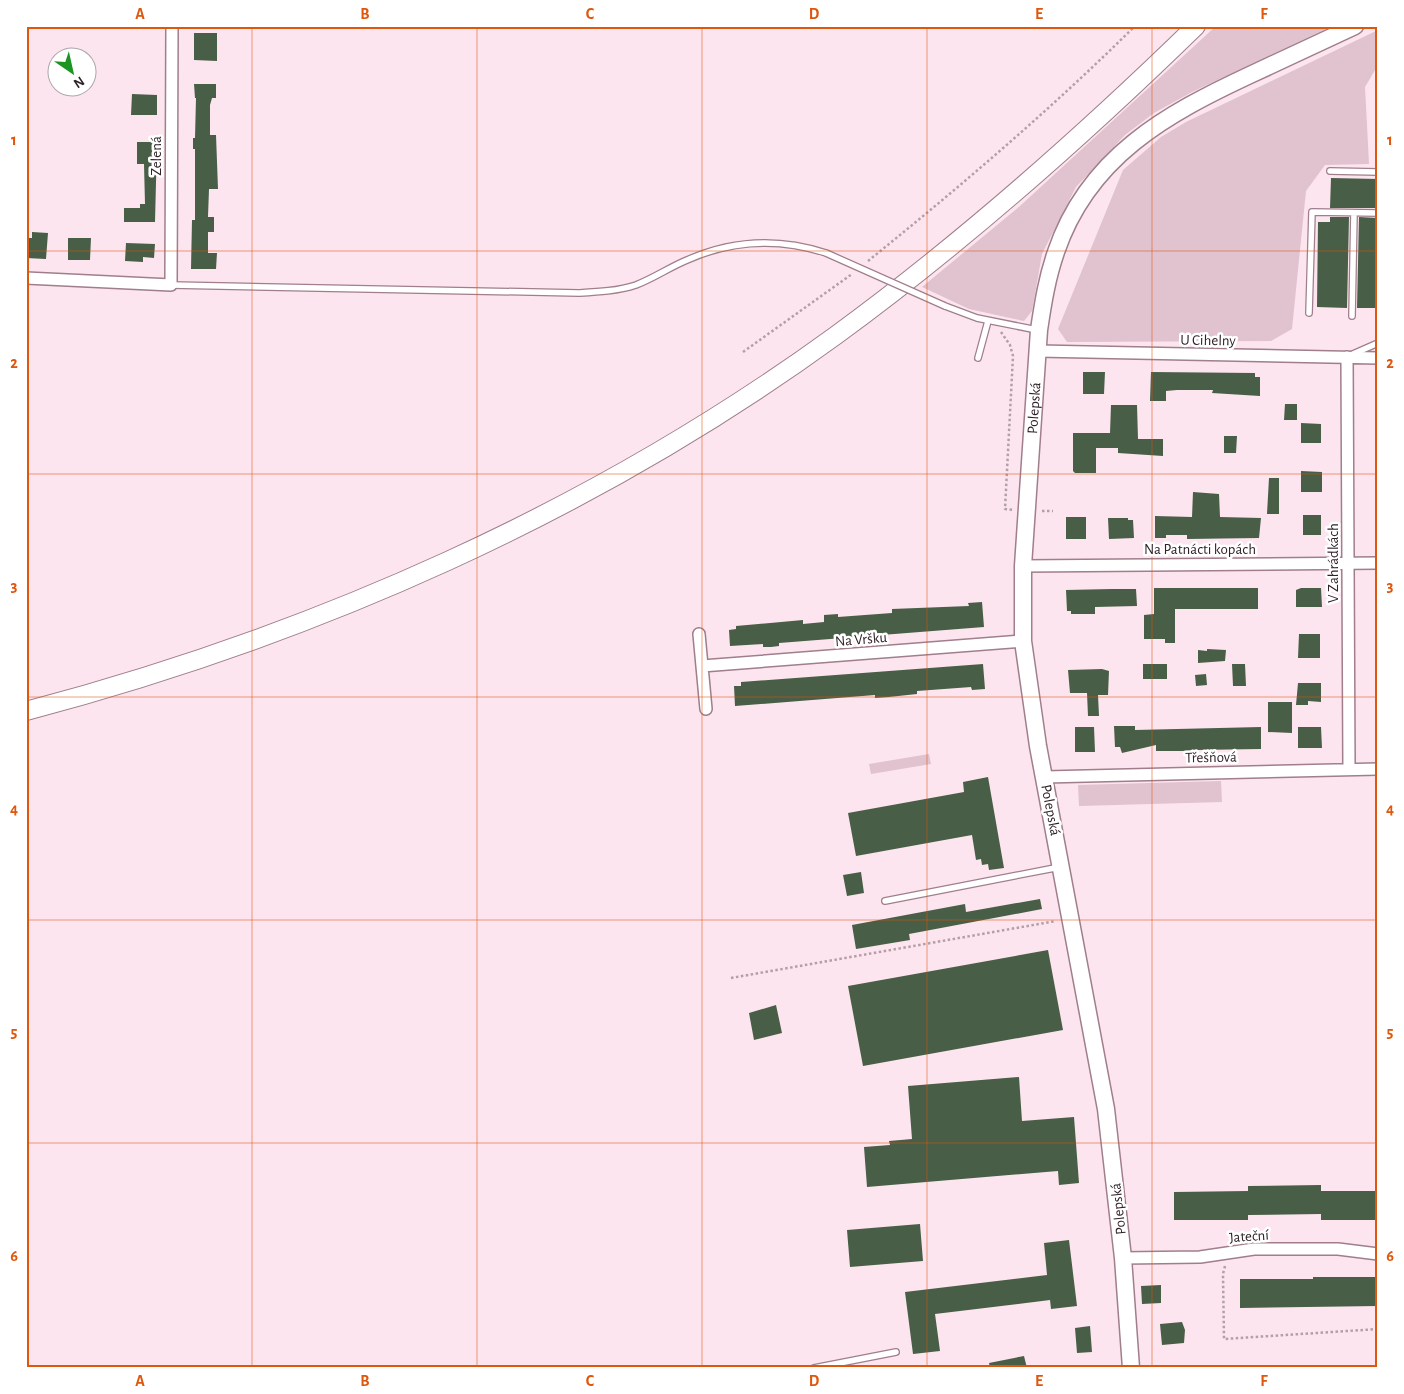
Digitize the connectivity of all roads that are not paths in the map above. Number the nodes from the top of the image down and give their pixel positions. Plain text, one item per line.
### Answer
1 (172, 26) edge
2 (1196, 26) edge
3 (1355, 26) edge
4 (1330, 171) dead end
5 (1378, 172) edge
6 (1354, 213) junction
7 (1378, 213) edge
8 (26, 278) edge
9 (171, 285) junction
10 (1309, 313) dead end
11 (1352, 316) dead end
12 (988, 321) junction
13 (1040, 330) junction
14 (1378, 342) edge
15 (1038, 352) junction
16 (1347, 357) junction
17 (978, 358) dead end
18 (1378, 358) edge
19 (1348, 563) junction
20 (1378, 563) edge
21 (1023, 566) junction
22 (698, 634) dead end
23 (1023, 641) junction
24 (702, 666) junction
25 (706, 709) dead end
26 (26, 711) edge
27 (1349, 769) junction
28 (1378, 769) edge
29 (1045, 777) junction
30 (1062, 867) junction
31 (885, 901) dead end
32 (1378, 1254) edge
33 (1123, 1258) junction
34 (896, 1352) dead end
35 (814, 1368) edge
36 (1131, 1368) edge

1 - 9 street, Zelená
2 - 26 main road
3 - 13 main road, Polepská
4 - 5 lane
6 - 7 lane
6 - 10 lane
6 - 11 lane
8 - 9 street
9 - 12 lane, bridge
12 - 13 lane
12 - 17 lane
13 - 15 main road, Polepská
14 - 16 lane
15 - 16 street, U Cihelny
15 - 21 main road, Polepská
16 - 18 street, U Cihelny
16 - 19 street, V Zahrádkách
19 - 20 street, Na Patnácti kopách
19 - 21 street, Na Patnácti kopách
19 - 27 street, V Zahrádkách
21 - 23 main road, Polepská
22 - 24 street
23 - 24 street, Na Vršku
23 - 29 main road, Polepská
24 - 25 street
27 - 28 street, Třešňová
27 - 29 street, Třešňová
29 - 30 main road, Polepská
30 - 31 lane
30 - 33 main road, Polepská
32 - 33 street, Jateční
33 - 36 main road, Polepská
34 - 35 lane

